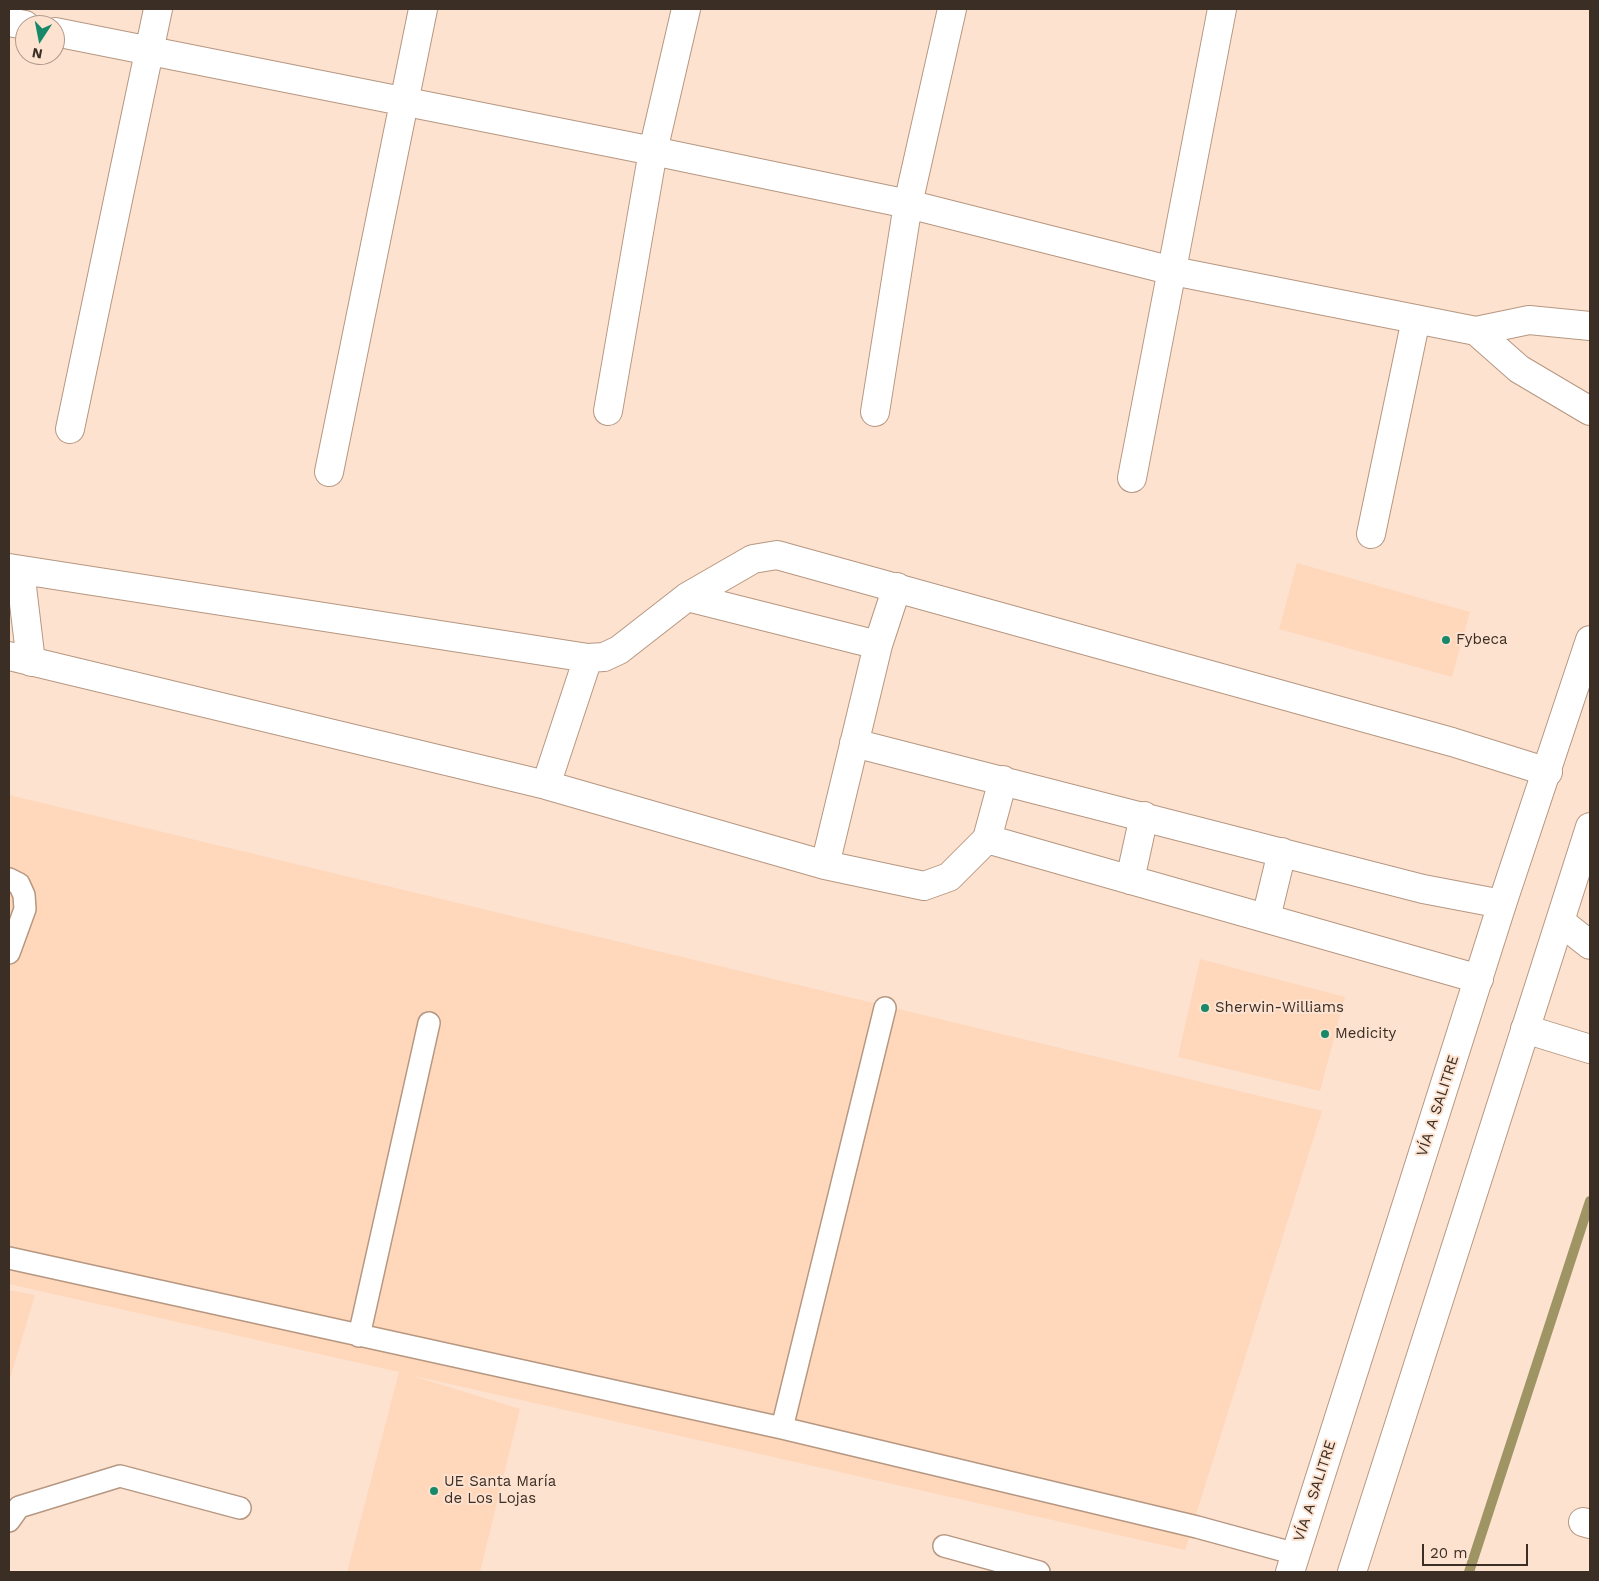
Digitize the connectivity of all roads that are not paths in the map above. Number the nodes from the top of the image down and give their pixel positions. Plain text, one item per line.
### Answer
1 (158, 9) edge
2 (423, 9) edge
3 (686, 9) edge
4 (952, 9) edge
5 (1222, 9) edge
6 (65, 34) edge
7 (148, 52) junction
8 (404, 102) junction
9 (653, 151) junction
10 (908, 204) junction
11 (1173, 271) junction
12 (1416, 319) junction
13 (1590, 326) edge
14 (1476, 331) junction
15 (608, 411) dead end
16 (1590, 411) edge
17 (875, 412) dead end
18 (70, 430) dead end
19 (329, 472) dead end
20 (1132, 478) dead end
21 (1371, 534) dead end
22 (14, 569) edge
23 (897, 587) junction
24 (687, 597) junction
25 (1590, 640) edge
26 (878, 645) junction
27 (588, 658) junction
28 (20, 659) edge
29 (854, 743) junction
30 (1548, 772) junction
31 (1003, 780) junction
32 (546, 785) junction
33 (1144, 816) junction
34 (1590, 827) edge
35 (987, 838) junction
36 (1282, 852) junction
37 (825, 865) junction
38 (9, 879) edge
39 (1130, 880) junction
40 (1502, 904) junction
41 (1266, 918) junction
42 (1561, 922) junction
43 (1590, 945) edge
44 (9, 953) edge
45 (1479, 980) junction
46 (885, 1008) dead end
47 (429, 1022) dead end
48 (1525, 1029) junction
49 (1590, 1049) edge
50 (9, 1258) edge
51 (359, 1336) junction
52 (782, 1428) junction
53 (240, 1508) dead end
54 (9, 1521) edge
55 (944, 1546) dead end
56 (1293, 1563) edge
57 (1039, 1572) edge
58 (1352, 1572) edge

1 - 7 street
2 - 8 street
3 - 9 street
4 - 10 street
5 - 11 street
6 - 7 street
7 - 8 street
7 - 18 street
8 - 9 street
8 - 19 street
9 - 10 street
9 - 15 street
10 - 11 street
10 - 17 street
11 - 12 street
11 - 20 street
12 - 14 street
12 - 21 street
13 - 14 street
14 - 16 street
22 - 27 street
22 - 28 street
23 - 24 street
23 - 26 street
23 - 30 street
24 - 26 street
24 - 27 street
25 - 30 street, VÍA A SALITRE
26 - 29 street
27 - 32 street
28 - 32 street
29 - 31 street
29 - 37 street
30 - 40 street, VÍA A SALITRE
31 - 33 street
31 - 35 street
32 - 37 street
33 - 36 street
33 - 39 street
34 - 42 street
35 - 37 street
35 - 39 street
36 - 40 street
36 - 41 street
38 - 44 lane
39 - 41 street
40 - 45 street, VÍA A SALITRE
41 - 45 street
42 - 43 street
42 - 48 street
45 - 56 street, VÍA A SALITRE
46 - 52 lane
47 - 51 lane
48 - 49 street
48 - 58 street
50 - 51 lane
51 - 52 lane
52 - 56 lane
53 - 54 lane
55 - 57 lane

